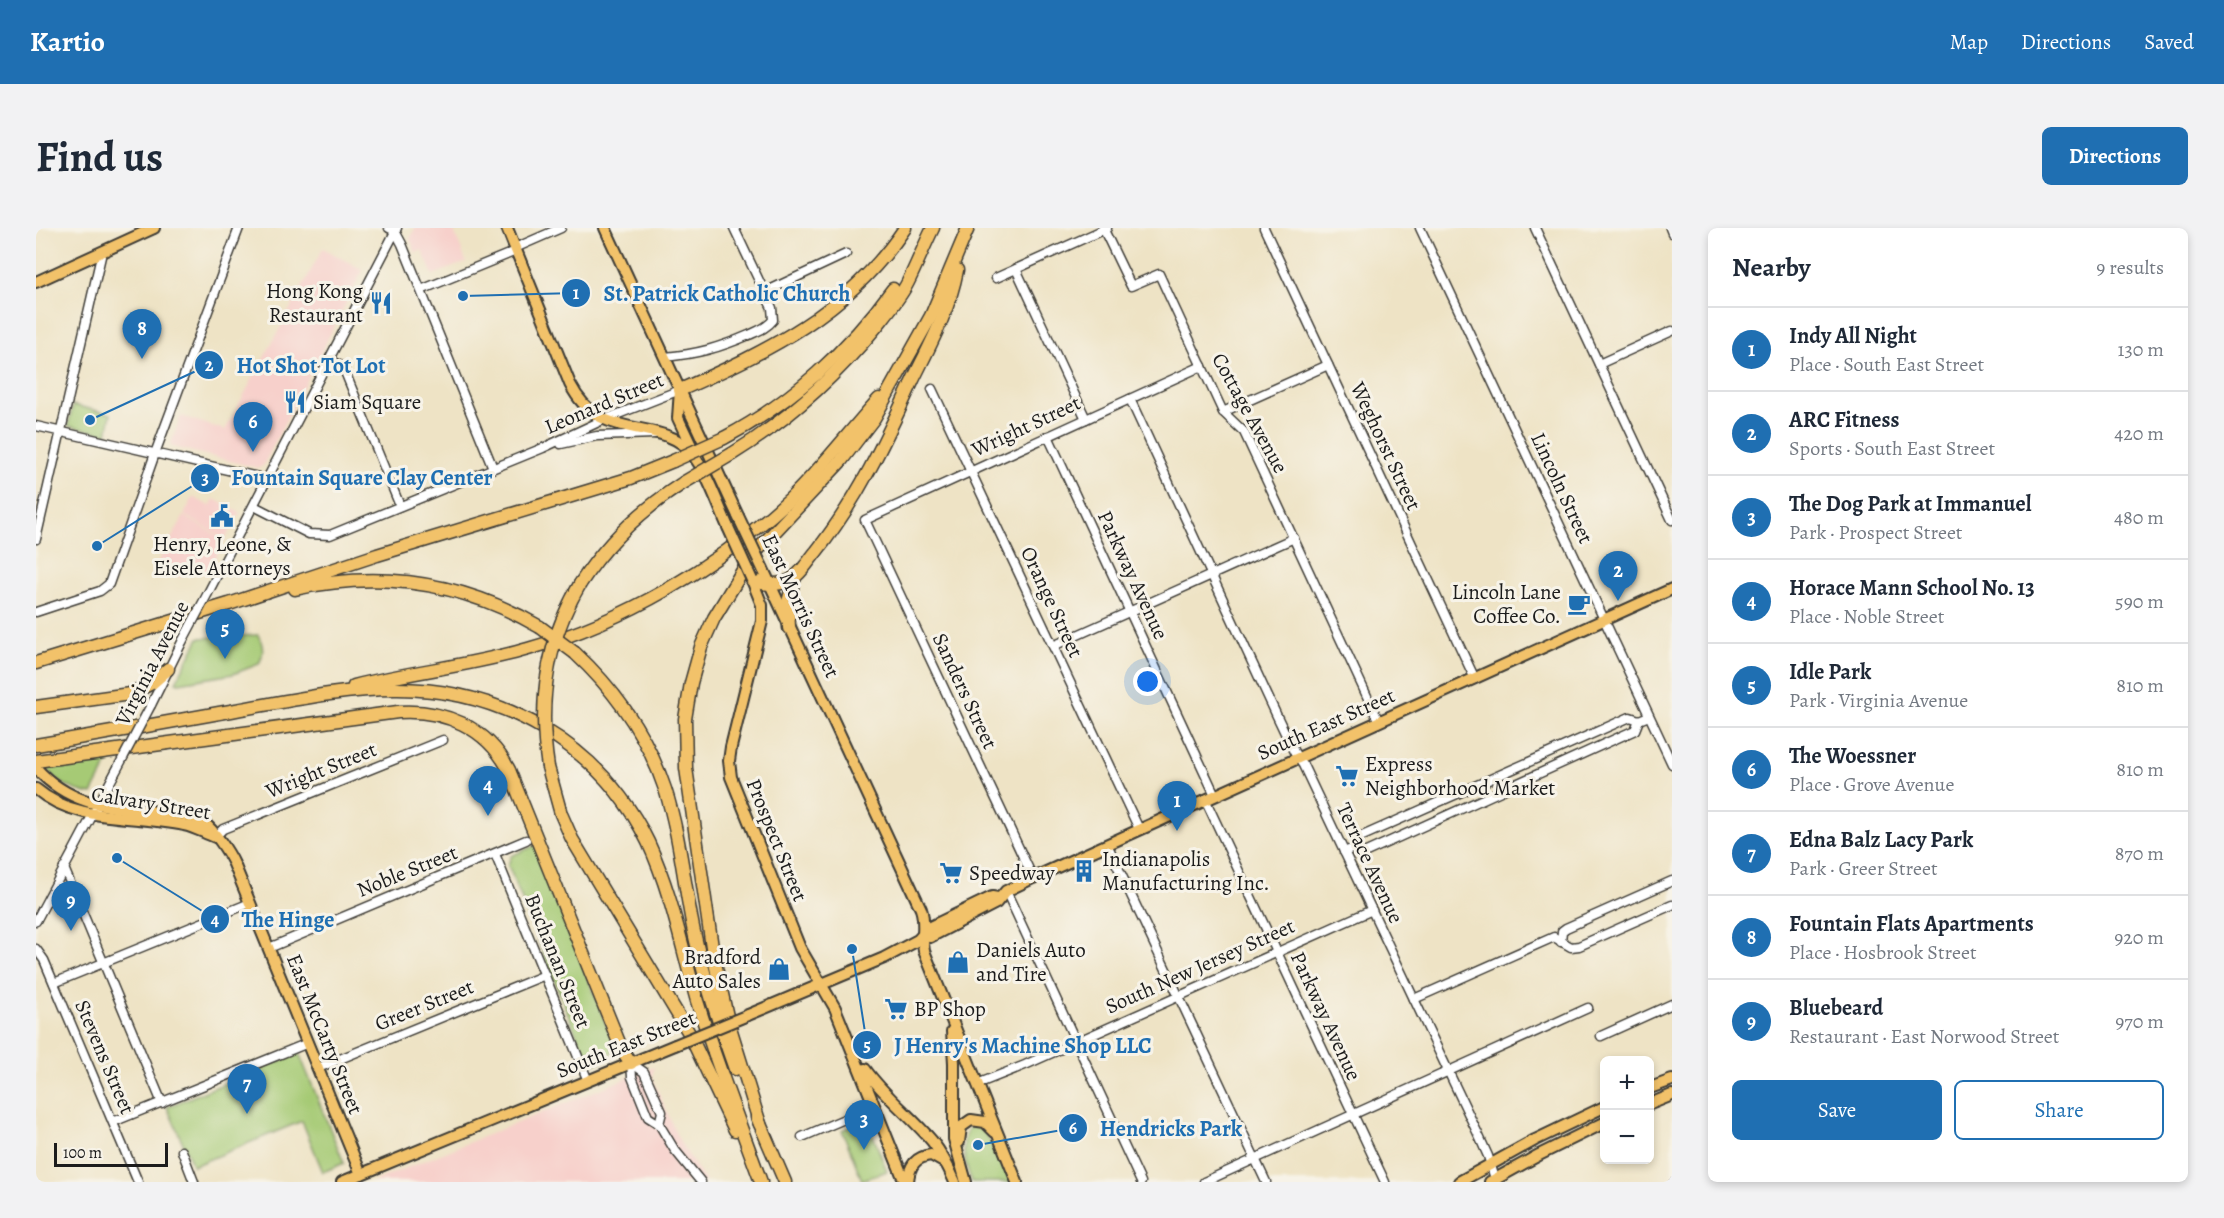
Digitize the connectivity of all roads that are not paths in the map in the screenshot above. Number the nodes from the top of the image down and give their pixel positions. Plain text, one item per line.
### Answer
1 (239, 228) edge
2 (507, 228) edge
3 (561, 228) edge
4 (605, 228) edge
5 (734, 228) edge
6 (905, 228) edge
7 (933, 228) edge
8 (1105, 228) edge
9 (1264, 228) edge
10 (1420, 228) edge
11 (1535, 228) edge
12 (1670, 228) edge
13 (148, 229) edge
14 (394, 229) edge
15 (1672, 233) edge
16 (966, 234) edge
17 (516, 249) junction
18 (102, 252) junction
19 (846, 254) dead end
20 (919, 255) junction
21 (1016, 268) junction
22 (996, 278) dead end
23 (36, 282) edge
24 (421, 290) junction
25 (765, 292) junction
26 (1672, 331) edge
27 (665, 357) junction
28 (330, 360) junction
29 (1599, 364) junction
30 (1328, 365) junction
31 (1202, 366) junction
32 (890, 387) junction
33 (932, 389) dead end
34 (680, 390) junction
35 (1130, 399) junction
36 (1223, 412) junction
37 (1086, 419) junction
38 (603, 420) junction
39 (36, 426) edge
40 (60, 432) junction
41 (662, 434) junction
42 (1048, 436) junction
43 (543, 448) junction
44 (155, 453) junction
45 (700, 466) junction
46 (493, 468) junction
47 (971, 471) junction
48 (267, 479) junction
49 (254, 506) junction
50 (400, 507) junction
51 (865, 520) joint
52 (1672, 520) edge
53 (1294, 538) junction
54 (36, 540) edge
55 (1212, 575) junction
56 (795, 577) junction
57 (753, 580) junction
58 (769, 584) junction
59 (1672, 589) edge
60 (229, 604) junction
61 (36, 612) edge
62 (1130, 612) junction
63 (1604, 619) junction
64 (789, 628) junction
65 (1053, 646) junction
66 (36, 663) edge
67 (168, 669) junction
68 (1475, 679) junction
69 (310, 698) junction
70 (36, 707) edge
71 (1649, 716) junction
72 (1639, 720) junction
73 (1379, 722) junction
74 (443, 740) dead end
75 (36, 746) edge
76 (1299, 757) junction
77 (1672, 764) edge
78 (37, 767) edge
79 (36, 789) edge
80 (1210, 797) junction
81 (95, 809) junction
82 (1139, 830) junction
83 (215, 837) junction
84 (526, 840) dead end
85 (1107, 844) junction
86 (1354, 848) junction
87 (1344, 852) junction
88 (495, 854) junction
89 (64, 868) junction
90 (1033, 878) junction
91 (1672, 881) edge
92 (1002, 895) junction
93 (250, 903) junction
94 (1672, 905) edge
95 (1372, 910) junction
96 (36, 921) edge
97 (923, 936) junction
98 (1561, 942) junction
99 (268, 948) junction
100 (36, 949) edge
101 (1276, 951) junction
102 (103, 963) junction
103 (545, 975) junction
104 (54, 983) junction
105 (822, 985) junction
106 (1179, 996) junction
107 (1414, 999) junction
108 (945, 1005) junction
109 (1672, 1005) edge
110 (1588, 1008) dead end
111 (1601, 1036) dead end
112 (1076, 1042) junction
113 (308, 1043) junction
114 (851, 1046) junction
115 (631, 1063) junction
116 (318, 1068) junction
117 (1449, 1072) junction
118 (1672, 1080) edge
119 (588, 1081) junction
120 (977, 1084) junction
121 (1654, 1087) edge
122 (1672, 1095) edge
123 (1654, 1102) edge
124 (162, 1103) junction
125 (875, 1106) junction
126 (1600, 1109) edge
127 (1353, 1114) junction
128 (112, 1122) junction
129 (660, 1124) junction
130 (760, 1124) junction
131 (1600, 1125) edge
132 (998, 1135) junction
133 (802, 1137) dead end
134 (182, 1151) dead end
135 (1255, 1158) junction
136 (1491, 1164) junction
137 (949, 1167) junction
138 (964, 1177) edge
139 (363, 1178) edge
140 (1494, 1181) edge
141 (138, 1182) edge
142 (194, 1182) edge
143 (342, 1182) edge
144 (701, 1182) edge
145 (761, 1182) edge
146 (785, 1182) edge
147 (908, 1182) edge
148 (955, 1182) edge
149 (1017, 1182) edge
150 (1142, 1182) edge
151 (1204, 1182) edge
152 (1266, 1182) edge
153 (1385, 1182) edge
154 (1459, 1182) edge

1 - 44 street
2 - 17 main road, Prospect Street
3 - 17 street
4 - 27 main road, East Morris Street
5 - 25 street
6 - 34 highway
7 - 20 highway
8 - 21 street
8 - 31 street, Cottage Avenue
9 - 30 street, Weghorst Street
10 - 63 street, Lincoln Street
11 - 29 street
12 - 15 street
13 - 18 main road
14 - 24 street
14 - 28 street, Virginia Avenue
16 - 32 highway
16 - 56 highway
17 - 24 street
17 - 38 main road, Prospect Street
18 - 23 main road
18 - 40 street
19 - 25 street
20 - 60 highway, bridge
20 - 145 highway, bridge
21 - 22 street
21 - 37 street
24 - 46 street
25 - 27 street, Leonard Street
26 - 29 street
27 - 34 main road, East Morris Street
28 - 48 street, Virginia Avenue
28 - 50 street
29 - 52 street
30 - 36 street
30 - 68 street, Weghorst Street
31 - 35 street, Wright Street
31 - 36 street, Cottage Avenue
32 - 69 highway
32 - 130 highway
33 - 47 street, Orange Street
34 - 38 street, Leonard Street
34 - 45 main road, Prospect Street
34 - 58 main road, East Morris Street, bridge
35 - 37 street, Wright Street
35 - 55 street, Terrace Avenue
36 - 53 street, Cottage Avenue
37 - 42 street, Wright Street
38 - 41 main road, Prospect Street
38 - 43 street, Leonard Street
39 - 40 street
40 - 44 street
40 - 54 street
41 - 43 street, Leonard Street
41 - 45 main road, Prospect Street
42 - 47 street, Wright Street
42 - 62 street, Parkway Avenue
43 - 46 street, Leonard Street
44 - 48 street
44 - 61 street
45 - 57 main road, Prospect Street, bridge
46 - 50 street, Leonard Street
47 - 51 street, Wright Street
47 - 65 street, Orange Street
48 - 49 street, Virginia Avenue
49 - 50 street, Leonard Street
49 - 67 street, Virginia Avenue, bridge
51 - 90 street, Sanders Street
53 - 55 street
53 - 73 street, Cottage Avenue
55 - 62 street
55 - 76 street, Terrace Avenue
56 - 58 highway
56 - 64 highway
57 - 58 highway
57 - 105 main road, Prospect Street
58 - 64 main road, East Morris Street
59 - 63 main road, South East Street
60 - 66 highway
60 - 130 highway, bridge
62 - 65 street
62 - 80 street, Parkway Avenue
63 - 68 main road, South East Street
63 - 71 street, Lincoln Street
64 - 97 main road, East Morris Street
65 - 82 street, Orange Street
67 - 70 highway
67 - 81 street, Virginia Avenue, bridge
68 - 73 main road, South East Street
69 - 75 highway
69 - 145 highway
71 - 72 street
71 - 77 street, Lincoln Street
72 - 86 street
72 - 86 street
73 - 76 main road, South East Street
74 - 83 street, Wright Street
76 - 80 main road, South East Street
76 - 87 street, Terrace Avenue
78 - 81 main road, Calvary Street
78 - 115 highway
79 - 81 main road, Calvary Street
80 - 82 main road, South East Street
80 - 101 street, Parkway Avenue
81 - 83 main road, Calvary Street
81 - 89 street, Virginia Avenue
82 - 85 main road, South East Street
83 - 93 main road, East McCarty Street
84 - 88 street, Noble Street
85 - 90 main road, South East Street
85 - 106 street
86 - 87 street
87 - 95 street, Terrace Avenue
88 - 99 street, Noble Street
88 - 103 street, Buchanan Street
89 - 96 street, Virginia Avenue
89 - 102 street
90 - 92 main road, South East Street
91 - 98 street
92 - 97 main road, South East Street
92 - 112 street
93 - 99 main road, East McCarty Street
93 - 102 street
94 - 98 street
95 - 101 street, South New Jersey Street
95 - 107 street, Terrace Avenue
97 - 105 main road, South East Street
97 - 108 main road, East Morris Street
98 - 107 street
99 - 113 main road, East McCarty Street
100 - 104 street, Stevens Street
101 - 106 street, South New Jersey Street
101 - 127 street, Parkway Avenue
102 - 104 street
102 - 124 street
103 - 116 street, Greer Street
103 - 119 street, Buchanan Street
104 - 128 street, Stevens Street
105 - 114 main road, Prospect Street
105 - 115 main road, South East Street, bridge
106 - 112 street, South New Jersey Street
106 - 135 street
107 - 117 street, Terrace Avenue
108 - 120 main road, East Morris Street
108 - 138 main road, East Morris Street
109 - 111 street
110 - 117 street
112 - 120 street, South New Jersey Street
112 - 150 street
113 - 116 main road, East McCarty Street
113 - 124 street
114 - 125 main road, Prospect Street
114 - 137 main road
115 - 119 main road, South East Street
115 - 129 street
115 - 129 street
116 - 139 main road, East McCarty Street
117 - 127 street
117 - 136 street, Terrace Avenue
118 - 121 main road
119 - 139 main road, South East Street
120 - 132 main road, East Morris Street
122 - 123 main road
124 - 128 street
125 - 133 street
125 - 147 main road, Prospect Street
126 - 136 main road
127 - 135 street
127 - 153 street, Parkway Avenue
128 - 141 street, Stevens Street
129 - 144 street
130 - 146 highway
131 - 140 main road
132 - 138 main road
132 - 149 main road, East Morris Street
134 - 142 street
135 - 151 street
135 - 152 street
136 - 140 street, Terrace Avenue
136 - 154 main road
137 - 147 main road
137 - 148 main road
139 - 143 main road, South East Street

